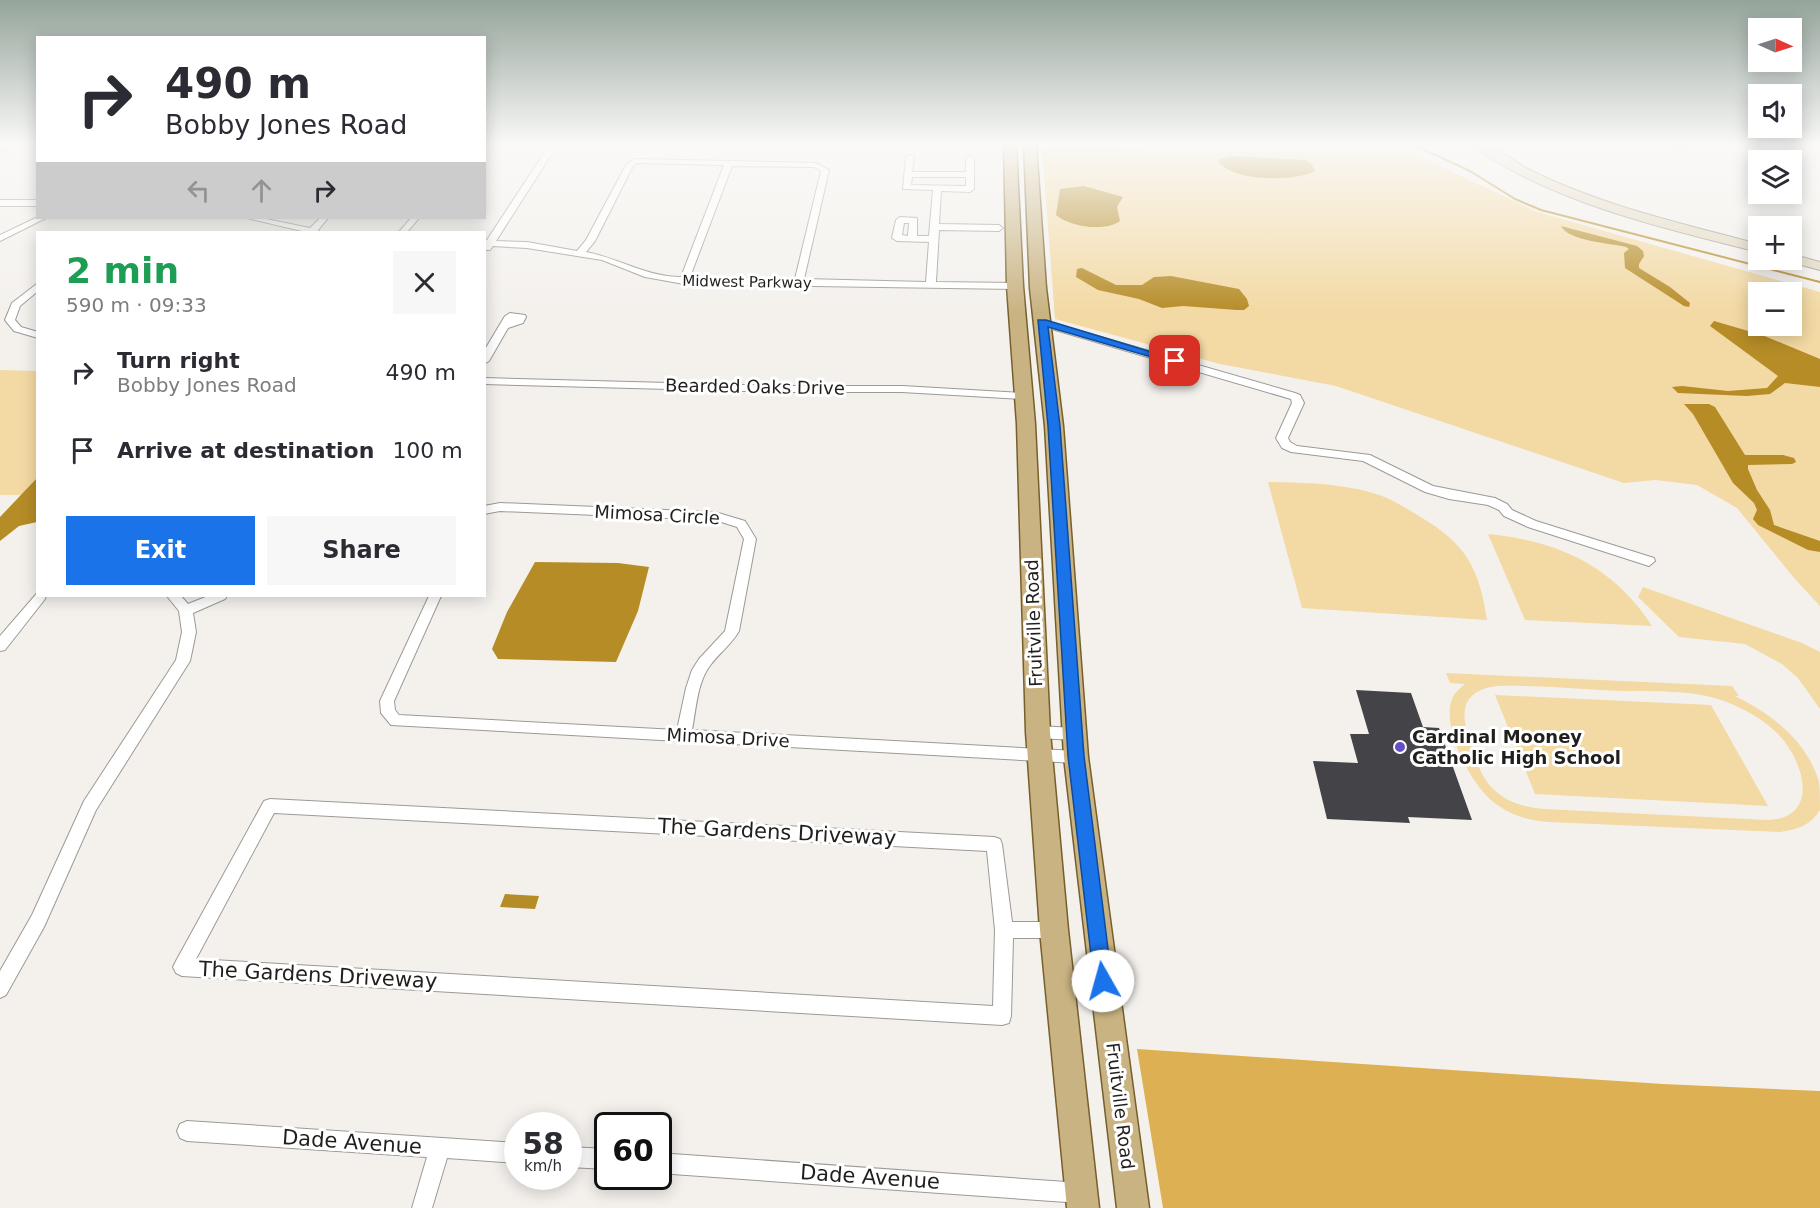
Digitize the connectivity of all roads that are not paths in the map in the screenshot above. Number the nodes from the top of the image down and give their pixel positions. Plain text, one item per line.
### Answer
1 (516, 200) edge
2 (611, 200) edge
3 (715, 200) edge
4 (817, 200) edge
5 (937, 200) edge
6 (1012, 200) edge
7 (1034, 200) edge
8 (1597, 200) edge
9 (0, 203) edge
10 (36, 203) edge
11 (40, 219) edge
12 (256, 219) edge
13 (414, 219) edge
14 (935, 227) junction
15 (999, 228) dead end
16 (310, 231) edge
17 (404, 231) edge
18 (0, 238) edge
19 (934, 239) junction
20 (906, 241) dead end
21 (486, 245) edge
22 (1748, 245) edge
23 (579, 254) junction
24 (1802, 261) edge
25 (1820, 266) edge
26 (684, 281) junction
27 (799, 282) junction
28 (931, 284) junction
29 (1015, 286) junction
30 (36, 288) edge
31 (1042, 316) junction
32 (504, 326) dead end
33 (36, 335) edge
34 (486, 358) edge
35 (486, 381) edge
36 (1024, 396) junction
37 (486, 510) edge
38 (1649, 561) dead end
39 (39, 597) edge
40 (175, 597) edge
41 (218, 597) edge
42 (435, 597) edge
43 (186, 610) junction
44 (0, 646) edge
45 (1075, 734) junction
46 (682, 736) junction
47 (1039, 743) junction
48 (1076, 756) junction
49 (1004, 930) junction
50 (1054, 930) junction
51 (0, 989) edge
52 (187, 1131) dead end
53 (440, 1148) junction
54 (504, 1152) edge
55 (672, 1164) edge
56 (1082, 1201) edge
57 (422, 1208) edge
58 (1133, 1208) edge

1 - 21 street
2 - 23 street
3 - 26 street
4 - 27 street
5 - 14 street
6 - 29 main road, Fruitville Road
7 - 31 main road, Fruitville Road
8 - 22 street
9 - 10 street
11 - 18 street
12 - 16 street
13 - 17 street
14 - 15 street
14 - 19 street
19 - 20 street
19 - 28 street
21 - 23 street, Midwest Parkway
23 - 26 street, Midwest Parkway
24 - 25 street
26 - 27 street, Midwest Parkway
27 - 28 street, Midwest Parkway
28 - 29 street, Midwest Parkway
29 - 31 main road
29 - 36 main road, Fruitville Road
30 - 33 street
31 - 38 street
31 - 45 main road, Fruitville Road
32 - 34 street
35 - 36 street, Bearded Oaks Drive
36 - 47 main road, Fruitville Road
37 - 46 street, Mimosa Circle
39 - 44 street
40 - 43 street
41 - 43 street
42 - 46 street, Mimosa Drive
43 - 51 street
45 - 47 street
45 - 48 main road, Fruitville Road
46 - 47 street, Mimosa Drive
47 - 48 street, Mimosa Drive
47 - 50 main road, Fruitville Road
48 - 58 main road, Fruitville Road
49 - 49 street, The Gardens Driveway
49 - 50 street
50 - 56 main road, Fruitville Road
52 - 53 street, Dade Avenue
53 - 54 street, Dade Avenue
53 - 57 street
55 - 56 street, Dade Avenue

